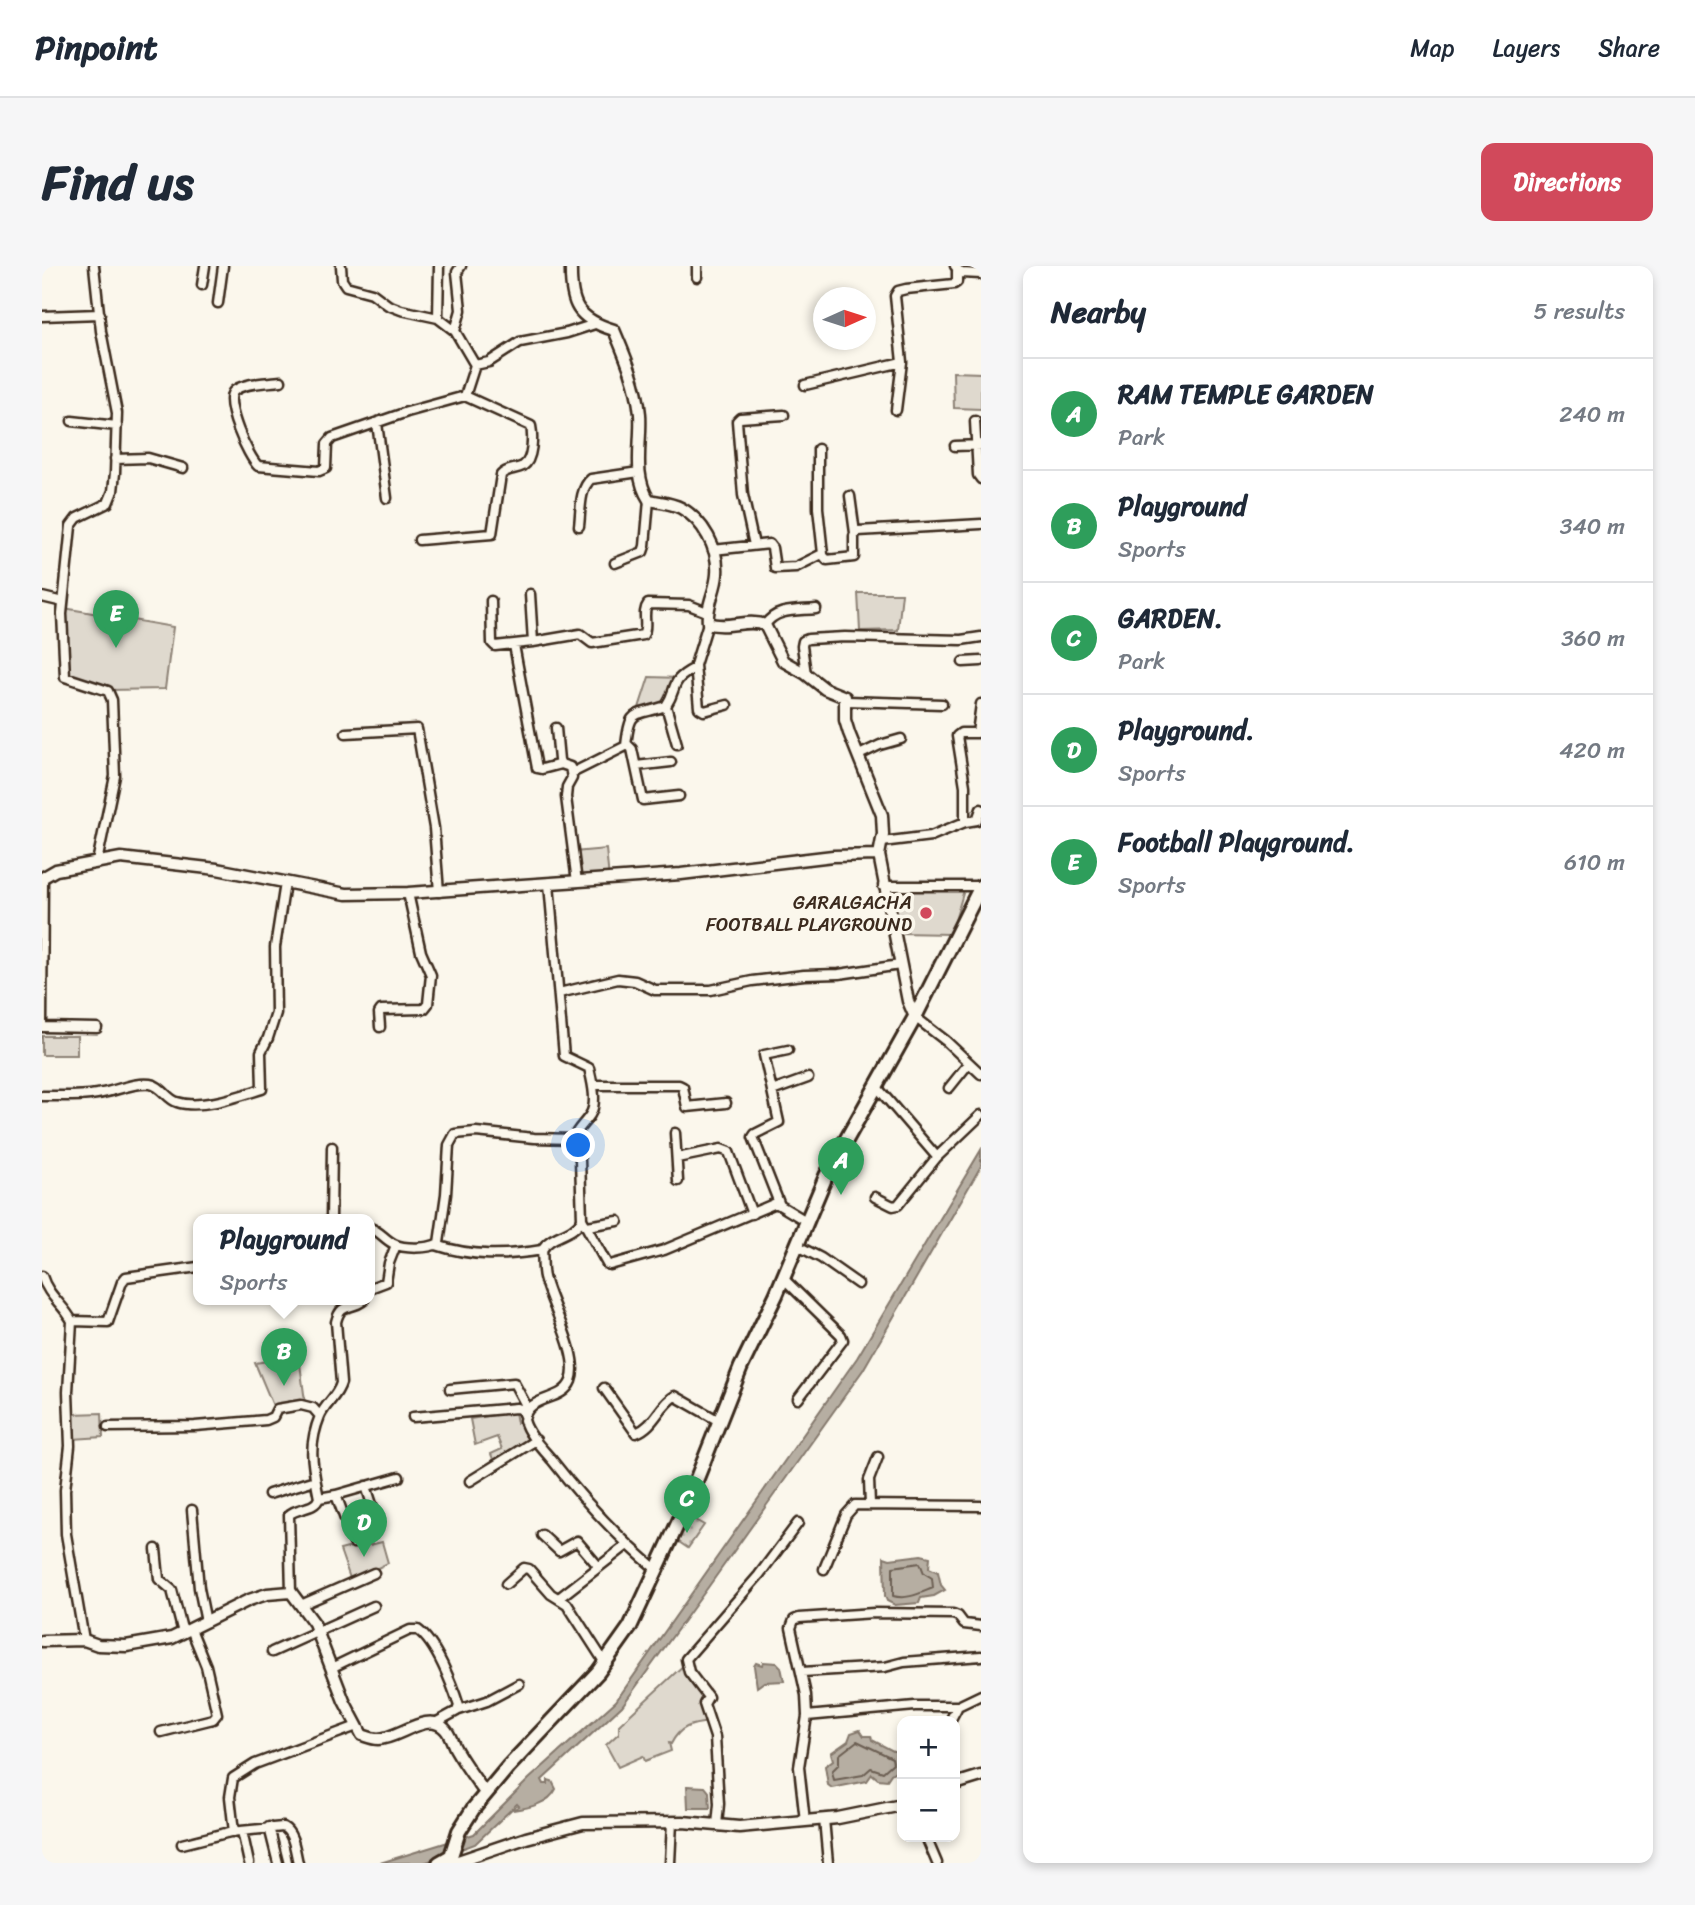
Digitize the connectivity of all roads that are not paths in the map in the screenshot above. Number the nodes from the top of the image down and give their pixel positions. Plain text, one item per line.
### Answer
1 (94, 266) edge
2 (205, 266) edge
3 (223, 266) edge
4 (341, 266) edge
5 (439, 266) edge
6 (461, 266) edge
7 (571, 266) edge
8 (697, 266) edge
9 (956, 269) edge
10 (981, 274) edge
11 (697, 277) dead end
12 (202, 285) dead end
13 (218, 303) dead end
14 (100, 314) junction
15 (42, 316) edge
16 (438, 318) junction
17 (595, 324) junction
18 (454, 331) junction
19 (902, 362) junction
20 (475, 365) junction
21 (281, 381) dead end
22 (805, 385) dead end
23 (464, 396) junction
24 (897, 410) dead end
25 (783, 415) dead end
26 (72, 421) dead end
27 (975, 421) dead end
28 (377, 423) junction
29 (117, 426) junction
30 (979, 445) edge
31 (955, 446) dead end
32 (818, 449) dead end
33 (114, 458) junction
34 (183, 468) dead end
35 (639, 472) junction
36 (981, 479) edge
37 (850, 496) dead end
38 (387, 498) dead end
39 (649, 500) junction
40 (981, 524) edge
41 (579, 526) dead end
42 (855, 533) junction
43 (419, 540) dead end
44 (754, 545) junction
45 (713, 551) junction
46 (823, 554) junction
47 (615, 563) dead end
48 (530, 594) dead end
49 (42, 597) edge
50 (491, 601) dead end
51 (63, 602) junction
52 (816, 609) dead end
53 (708, 617) junction
54 (765, 625) junction
55 (981, 637) edge
56 (533, 642) junction
57 (514, 645) junction
58 (981, 661) edge
59 (963, 662) dead end
60 (695, 668) junction
61 (806, 674) junction
62 (847, 701) junction
63 (942, 704) dead end
64 (981, 704) edge
65 (727, 705) dead end
66 (666, 706) junction
67 (556, 728) dead end
68 (346, 733) dead end
69 (901, 739) dead end
70 (677, 744) dead end
71 (626, 746) junction
72 (859, 755) junction
73 (671, 762) dead end
74 (561, 764) junction
75 (636, 766) junction
76 (572, 773) junction
77 (679, 796) dead end
78 (981, 809) edge
79 (965, 822) junction
80 (881, 842) junction
81 (879, 855) junction
82 (97, 862) junction
83 (43, 878) edge
84 (577, 882) junction
85 (285, 883) junction
86 (549, 884) junction
87 (883, 886) junction
88 (981, 886) edge
89 (439, 892) junction
90 (408, 894) junction
91 (900, 965) junction
92 (559, 993) junction
93 (42, 1011) edge
94 (915, 1017) junction
95 (42, 1026) edge
96 (380, 1027) dead end
97 (97, 1028) dead end
98 (788, 1050) dead end
99 (969, 1063) junction
100 (981, 1074) edge
101 (808, 1078) dead end
102 (593, 1085) junction
103 (876, 1086) junction
104 (948, 1088) dead end
105 (772, 1091) junction
106 (42, 1096) edge
107 (726, 1104) dead end
108 (981, 1115) edge
109 (675, 1133) dead end
110 (573, 1139) junction
111 (332, 1147) dead end
112 (937, 1157) junction
113 (677, 1158) junction
114 (678, 1181) dead end
115 (875, 1197) dead end
116 (779, 1203) junction
117 (331, 1214) edge
118 (752, 1214) junction
119 (618, 1221) dead end
120 (806, 1221) junction
121 (585, 1223) junction
122 (375, 1229) edge
123 (396, 1245) junction
124 (436, 1245) junction
125 (796, 1245) junction
126 (542, 1250) junction
127 (193, 1268) edge
128 (42, 1276) edge
129 (783, 1278) junction
130 (858, 1284) dead end
131 (375, 1285) edge
132 (355, 1305) edge
133 (72, 1321) junction
134 (604, 1388) dead end
135 (450, 1390) dead end
136 (798, 1399) dead end
137 (526, 1412) junction
138 (320, 1416) junction
139 (413, 1417) dead end
140 (719, 1420) junction
141 (108, 1427) dead end
142 (536, 1440) junction
143 (878, 1457) dead end
144 (399, 1477) dead end
145 (315, 1480) junction
146 (470, 1481) dead end
147 (366, 1486) junction
148 (269, 1494) dead end
149 (336, 1495) junction
150 (319, 1498) junction
151 (870, 1504) junction
152 (981, 1506) edge
153 (192, 1510) dead end
154 (378, 1523) dead end
155 (798, 1523) dead end
156 (542, 1535) dead end
157 (354, 1543) dead end
158 (627, 1545) junction
159 (156, 1549) dead end
160 (599, 1567) junction
161 (824, 1569) dead end
162 (657, 1570) junction
163 (374, 1573) dead end
164 (506, 1584) dead end
165 (291, 1592) junction
166 (559, 1598) junction
167 (301, 1605) junction
168 (374, 1606) dead end
169 (206, 1622) junction
170 (981, 1626) edge
171 (187, 1631) junction
172 (318, 1633) junction
173 (84, 1640) junction
174 (42, 1642) edge
175 (272, 1652) dead end
176 (981, 1656) edge
177 (605, 1662) junction
178 (331, 1668) junction
179 (802, 1672) junction
180 (519, 1684) dead end
181 (981, 1695) edge
182 (958, 1706) junction
183 (459, 1710) junction
184 (807, 1716) junction
185 (953, 1716) edge
186 (435, 1723) junction
187 (358, 1727) junction
188 (161, 1732) dead end
189 (981, 1776) edge
190 (960, 1782) edge
191 (486, 1794) junction
192 (897, 1806) edge
193 (824, 1819) junction
194 (805, 1821) junction
195 (672, 1822) junction
196 (717, 1825) junction
197 (269, 1827) junction
198 (238, 1831) junction
199 (928, 1842) edge
200 (182, 1844) dead end
201 (249, 1863) edge
202 (278, 1863) edge
203 (298, 1863) edge
204 (439, 1863) edge
205 (452, 1863) edge
206 (670, 1863) edge
207 (828, 1863) edge
208 (937, 1863) edge

1 - 14 street
2 - 12 street
3 - 13 street
4 - 16 street
5 - 16 street
6 - 18 street
7 - 17 street
8 - 11 street
9 - 10 street
9 - 19 street
14 - 15 street
14 - 29 street
16 - 18 street
17 - 20 street
17 - 35 street
18 - 20 street
19 - 22 street
19 - 24 street
20 - 23 street
21 - 28 street
23 - 28 street
23 - 43 street
25 - 44 street
26 - 29 street
27 - 30 street
28 - 38 street
29 - 33 street
30 - 31 street
30 - 36 street
32 - 46 street
33 - 34 street
33 - 51 street
35 - 39 street
35 - 41 street
37 - 42 street
39 - 45 street
39 - 47 street
40 - 42 street
42 - 46 street
44 - 45 street
44 - 46 street
45 - 53 street
48 - 56 street
49 - 51 street
50 - 57 street
51 - 82 street
52 - 54 street
53 - 54 street
53 - 56 street
53 - 60 street
54 - 61 street
55 - 61 street
56 - 57 street
57 - 74 street
58 - 59 street
60 - 65 street
60 - 66 street
61 - 62 street
62 - 63 street
62 - 72 street
64 - 79 street
66 - 70 street
66 - 71 street
67 - 74 street
68 - 89 street
69 - 72 street
71 - 75 street
71 - 76 street
72 - 80 street
73 - 75 street
74 - 76 street
75 - 77 street
76 - 84 street
78 - 79 street
79 - 80 street
80 - 81 street
81 - 84 street
81 - 87 street
82 - 83 street
82 - 85 street
83 - 93 street
84 - 86 street
85 - 90 street
85 - 106 street
86 - 89 street
86 - 92 street
87 - 88 street
87 - 91 street
88 - 94 main road
89 - 90 street
90 - 96 street
91 - 92 street
91 - 94 street
92 - 102 street
93 - 95 street
94 - 99 street
94 - 103 main road
95 - 97 street
98 - 105 street
99 - 100 street
99 - 104 street
101 - 105 street
102 - 107 street
102 - 110 street
103 - 112 street
103 - 120 main road
105 - 116 street
108 - 112 street
109 - 113 street
110 - 121 street
110 - 124 street
111 - 117 street
112 - 115 street
113 - 114 street
113 - 118 street
116 - 118 street
116 - 120 street
118 - 121 street
119 - 121 street
120 - 125 main road
121 - 126 street
122 - 123 street
123 - 124 street
123 - 131 street
124 - 126 street
125 - 129 main road
125 - 130 street
126 - 137 street
127 - 133 street
128 - 133 street
129 - 136 street
129 - 140 main road
132 - 138 street
133 - 173 street
134 - 140 street
135 - 137 street
137 - 139 street
137 - 142 street
138 - 141 street
138 - 145 street
140 - 162 main road
142 - 146 street
142 - 158 street
143 - 151 street
144 - 147 street
145 - 148 street
145 - 150 street
147 - 149 street
147 - 154 street
149 - 150 street
149 - 157 street
150 - 165 street
151 - 152 street
151 - 161 street
153 - 169 street
155 - 196 street
156 - 160 street
158 - 160 street
158 - 162 street
159 - 171 street
160 - 166 street
162 - 177 main road
163 - 167 street
164 - 166 street
165 - 167 street
165 - 169 street
166 - 177 street
167 - 172 street
168 - 172 street
169 - 171 street
170 - 179 street
171 - 173 street
171 - 188 street
172 - 175 street
172 - 178 street
173 - 174 street
176 - 179 street
177 - 191 main road
178 - 183 street
178 - 187 street
179 - 184 street
180 - 183 street
181 - 182 street
182 - 184 street
182 - 185 street
183 - 186 street
184 - 194 street
186 - 187 street
186 - 191 street
187 - 198 street
189 - 190 street
191 - 204 main road
192 - 193 street
193 - 194 street
193 - 207 street
194 - 196 street
195 - 196 street
195 - 205 street
195 - 206 street
197 - 198 street
197 - 202 street
197 - 203 street
198 - 200 street
198 - 201 street
199 - 208 street

